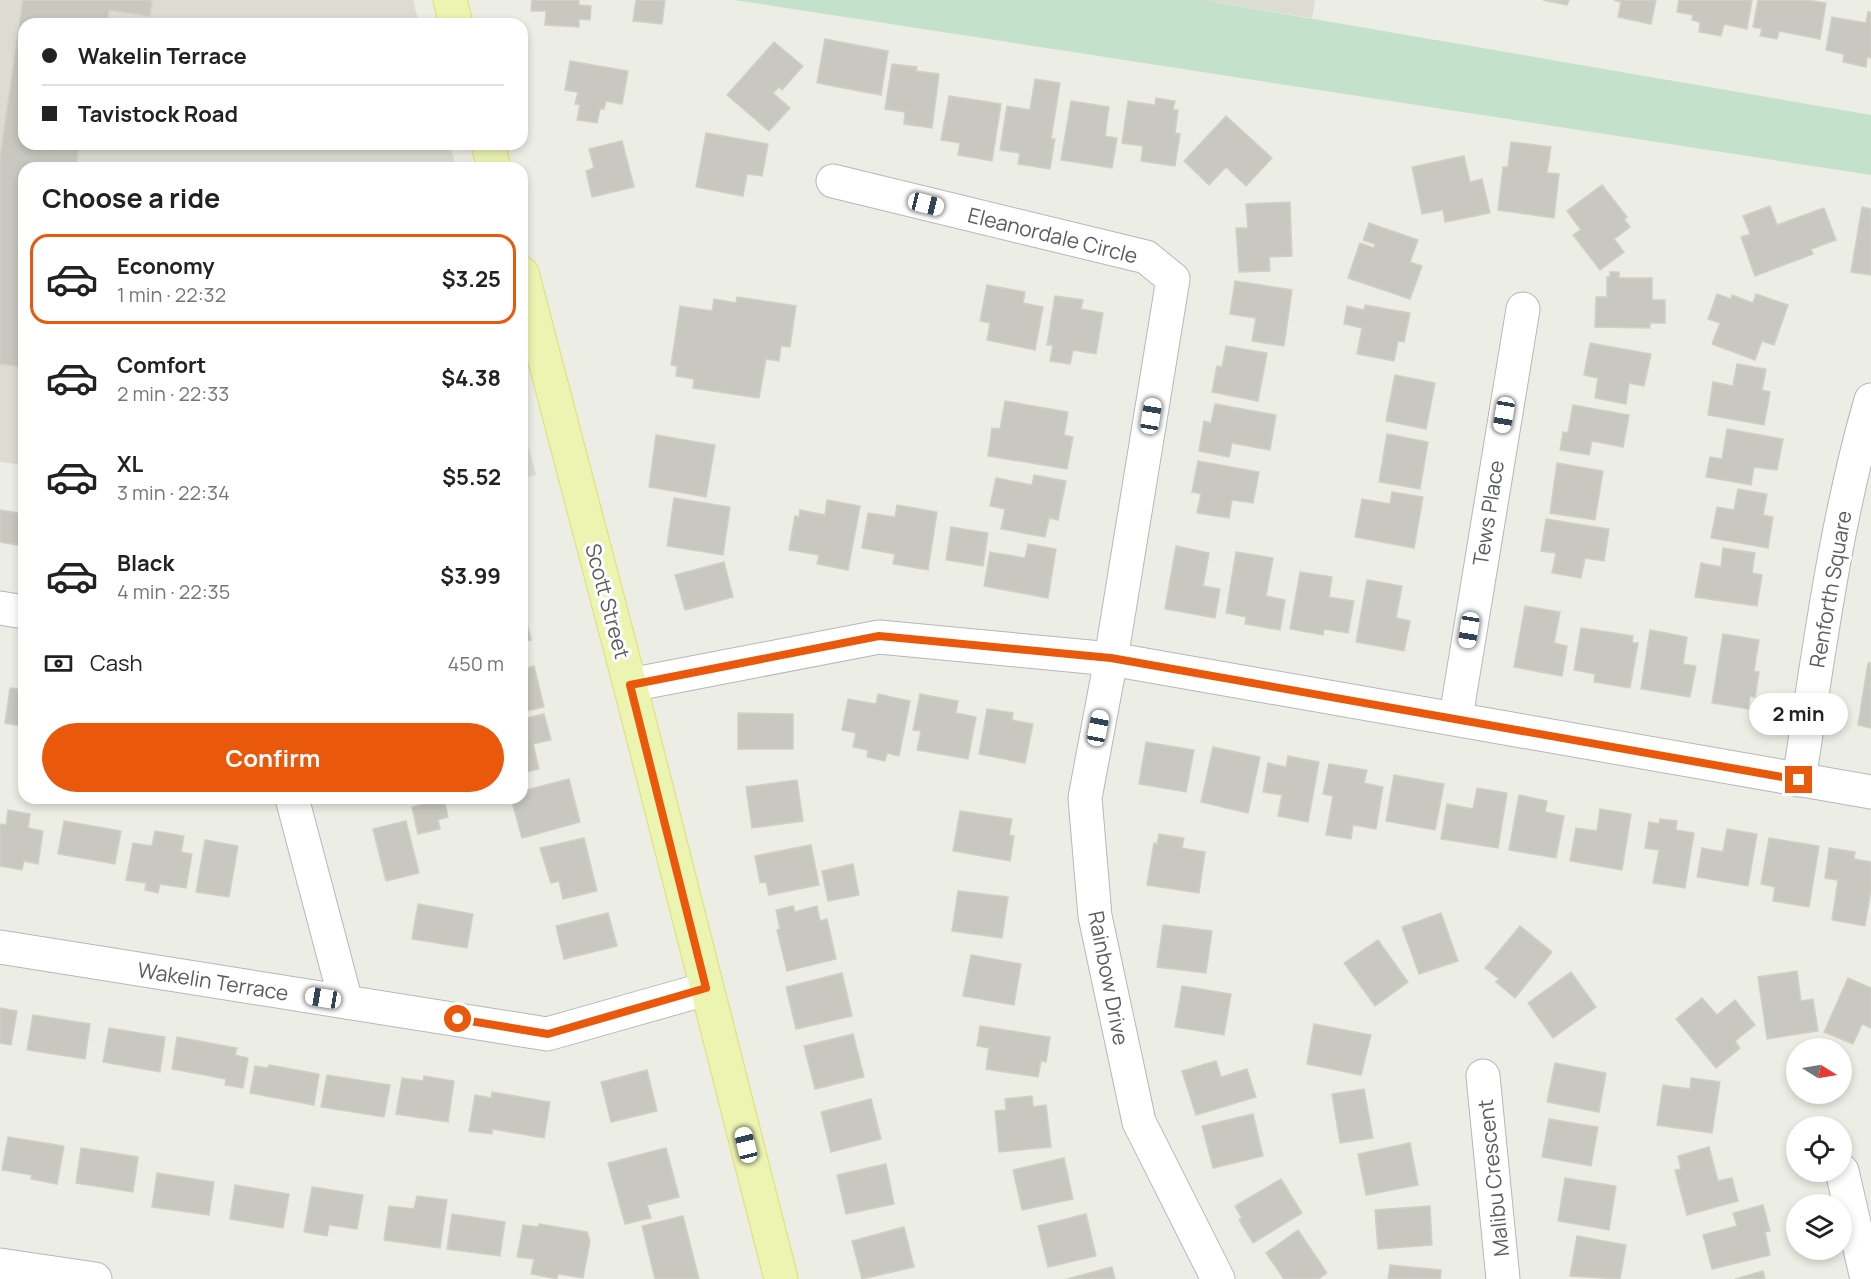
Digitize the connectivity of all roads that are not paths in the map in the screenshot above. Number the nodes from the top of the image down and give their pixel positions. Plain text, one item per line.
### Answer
1 (450, 0) edge
2 (454, 18) edge
3 (833, 181) dead end
4 (528, 296) edge
5 (1522, 309) dead end
6 (1871, 400) edge
7 (0, 608) edge
8 (18, 611) edge
9 (1111, 658) junction
10 (630, 685) junction
11 (1456, 717) junction
12 (1799, 780) junction
13 (1871, 792) edge
14 (294, 804) edge
15 (0, 947) edge
16 (706, 988) junction
17 (346, 1002) junction
18 (1483, 1076) dead end
19 (1845, 1182) edge
20 (0, 1265) edge
21 (95, 1279) edge
22 (781, 1279) edge
23 (1218, 1279) edge
24 (1503, 1279) edge
25 (1867, 1279) edge

1 - 2 main road
3 - 9 street, Eleanordale Circle
4 - 10 main road, Scott Street
5 - 11 street, Tews Place
6 - 12 street, Renforth Square
7 - 8 street
9 - 10 street
9 - 11 street
9 - 23 street, Rainbow Drive
10 - 16 main road, Scott Street
11 - 12 street
12 - 13 street
14 - 17 street
15 - 17 street, Wakelin Terrace
16 - 17 street, Wakelin Terrace
16 - 22 main road, Scott Street
18 - 24 street, Malibu Crescent
19 - 25 street
20 - 21 street

